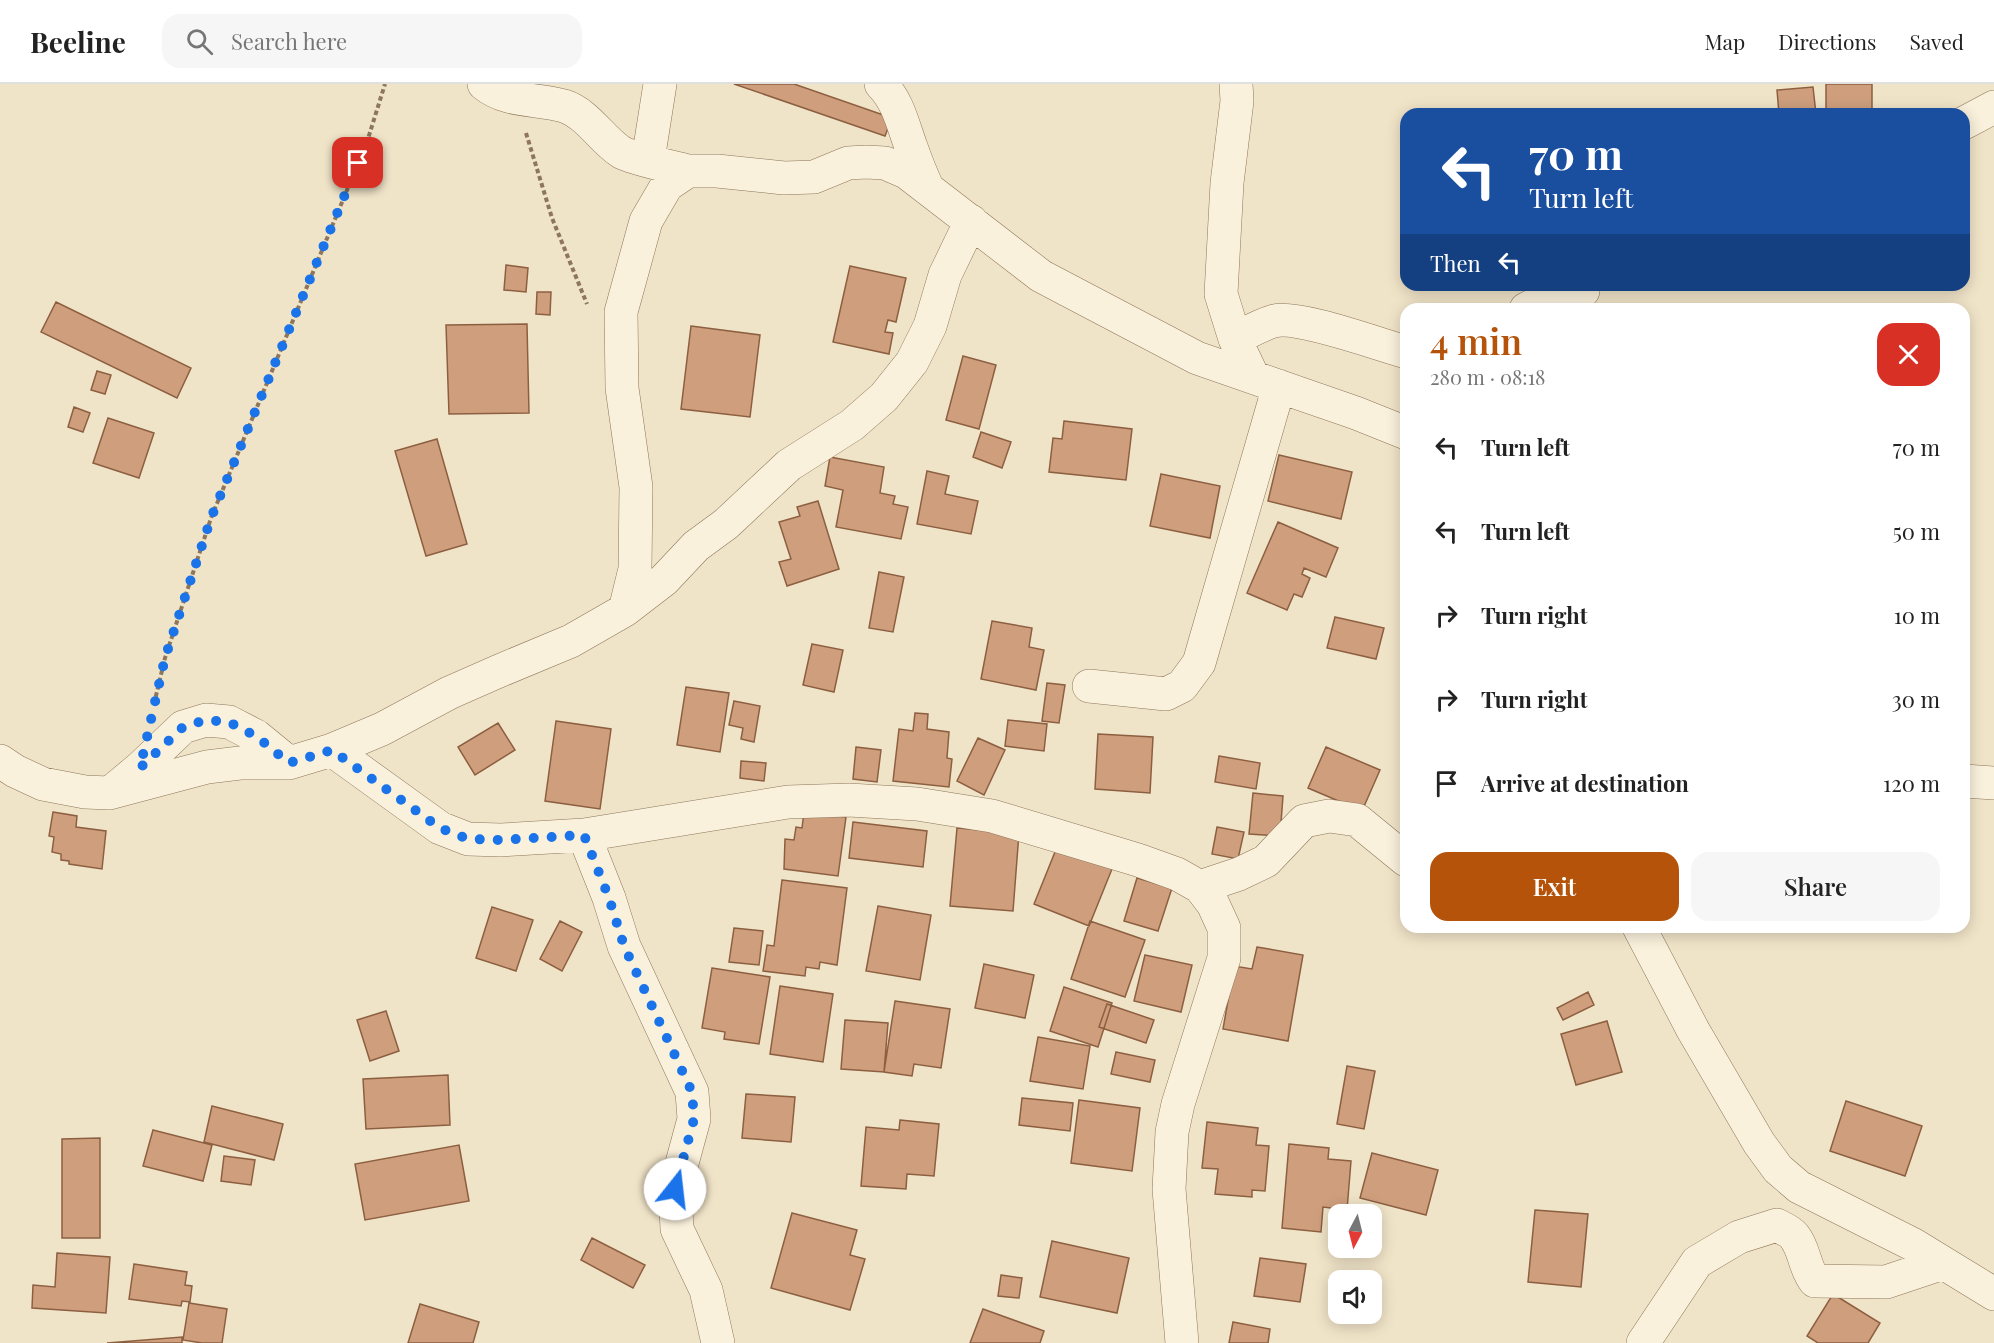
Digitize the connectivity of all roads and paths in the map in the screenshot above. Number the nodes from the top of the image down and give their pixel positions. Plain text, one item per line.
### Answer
1 (385, 84) edge
2 (484, 84) edge
3 (660, 84) edge
4 (881, 84) edge
5 (1236, 84) edge
6 (515, 97) junction
7 (1994, 107) edge
8 (1970, 120) edge
9 (648, 160) junction
10 (688, 171) junction
11 (927, 187) junction
12 (970, 221) junction
13 (1582, 295) edge
14 (1538, 303) edge
15 (591, 314) dead end
16 (1235, 339) junction
17 (1400, 350) edge
18 (1266, 381) junction
19 (1400, 430) edge
20 (625, 610) junction
21 (1089, 686) dead end
22 (152, 713) dead end
23 (332, 750) junction
24 (0, 761) edge
25 (289, 763) junction
26 (1970, 781) edge
27 (1994, 783) edge
28 (109, 793) junction
29 (584, 835) junction
30 (1400, 855) edge
31 (1200, 886) junction
32 (1642, 933) edge
33 (1943, 1263) junction
34 (1994, 1294) edge
35 (718, 1343) edge
36 (1182, 1343) edge
37 (1643, 1343) edge

1 - 22 path
2 - 6 street
3 - 9 street
4 - 11 street
5 - 16 street
6 - 9 street
6 - 15 path
7 - 8 street
9 - 10 street
10 - 11 street
10 - 20 street
11 - 12 street
12 - 18 street
12 - 20 street
13 - 14 street
16 - 17 street
16 - 18 street
18 - 19 street
18 - 21 street
20 - 23 street
23 - 25 street
23 - 29 street
24 - 28 street
25 - 28 street
25 - 28 street
26 - 27 street
29 - 31 street
29 - 35 street
30 - 31 street
31 - 36 street
32 - 33 street
33 - 34 street
33 - 37 street

